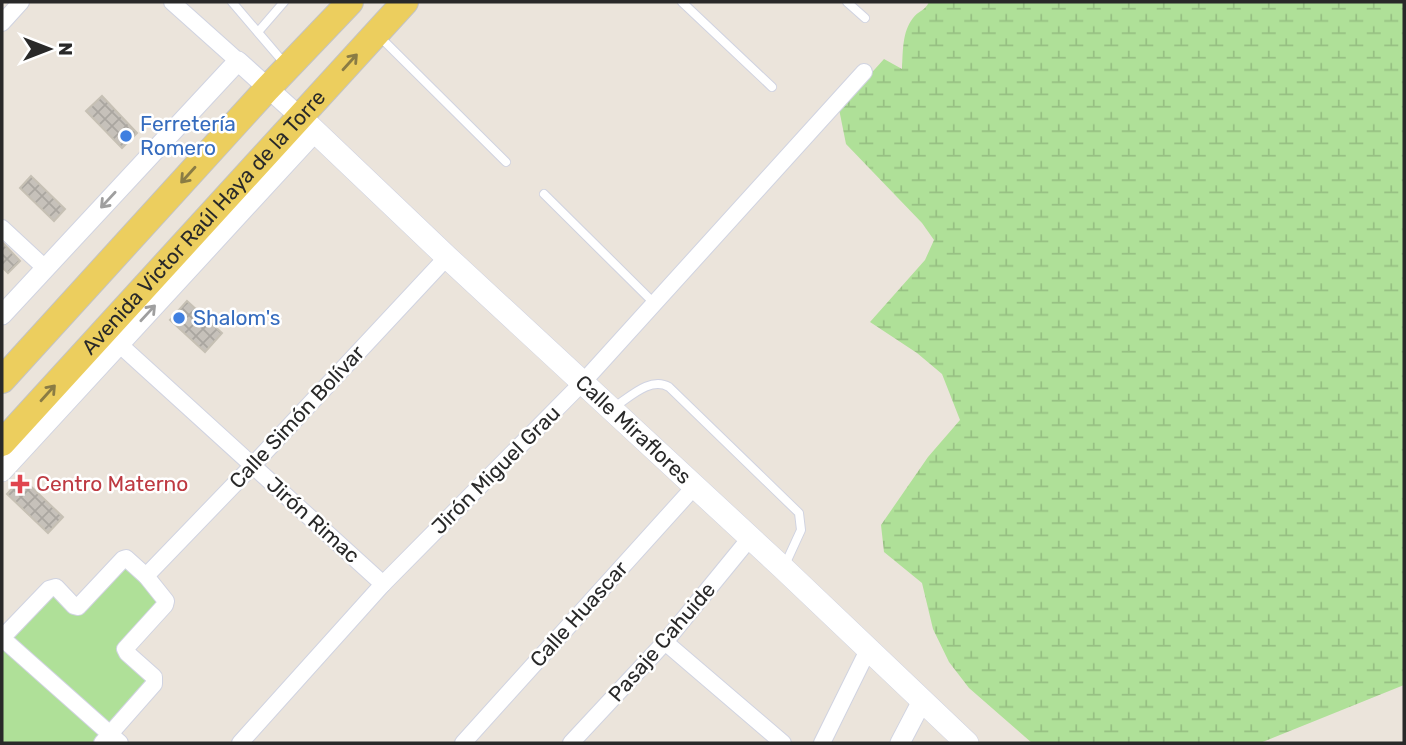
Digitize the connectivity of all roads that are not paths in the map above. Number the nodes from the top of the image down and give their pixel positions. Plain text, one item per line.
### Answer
1 (21, 2) edge
2 (232, 2) edge
3 (284, 2) edge
4 (350, 2) edge
5 (405, 2) edge
6 (682, 2) edge
7 (847, 2) edge
8 (179, 6) edge
9 (865, 18) dead end
10 (2, 23) edge
11 (258, 32) junction
12 (376, 34) junction
13 (238, 61) junction
14 (287, 67) junction
15 (864, 72) dead end
16 (772, 87) dead end
17 (267, 89) junction
18 (308, 124) junction
19 (506, 162) dead end
20 (544, 194) dead end
21 (2, 228) edge
22 (447, 257) junction
23 (45, 268) junction
24 (654, 304) junction
25 (2, 315) edge
26 (119, 344) junction
27 (2, 380) edge
28 (584, 381) junction
29 (613, 408) junction
30 (2, 443) edge
31 (253, 465) junction
32 (2, 472) edge
33 (695, 486) junction
34 (750, 538) junction
35 (783, 568) junction
36 (146, 576) junction
37 (383, 584) junction
38 (2, 638) edge
39 (665, 642) junction
40 (869, 648) junction
41 (922, 701) junction
42 (111, 740) edge
43 (240, 743) edge
44 (463, 743) edge
45 (571, 743) edge
46 (783, 743) edge
47 (822, 743) edge
48 (900, 743) edge
49 (967, 743) edge

1 - 10 street
2 - 11 lane
3 - 11 lane
4 - 14 main road, Avenida Victor Raúl Haya de la Torre
5 - 12 main road, Avenida Victor Raúl Haya de la Torre
6 - 16 lane
7 - 9 lane
8 - 13 street
11 - 14 lane
18 -> 12 main road, Avenida Victor Raúl Haya de la Torre
12 - 19 lane
13 - 17 street
13 -> 23 street
14 - 17 main road, Avenida Victor Raúl Haya de la Torre
15 - 24 street, Jirón Miguel Grau
17 - 18 street
17 -> 27 main road, Avenida Victor Raúl Haya de la Torre
18 - 22 main road, Calle Miraflores
26 -> 18 street
30 -> 18 main road, Avenida Victor Raúl Haya de la Torre
20 - 24 lane
21 - 23 street
22 - 28 main road, Calle Miraflores
22 - 31 street, Calle Simón Bolívar
23 - 25 street
24 - 28 street, Jirón Miguel Grau
26 - 31 street, Jirón Rimac
26 - 32 street
28 - 29 main road, Calle Miraflores
28 - 37 street, Jirón Miguel Grau
29 - 33 main road, Calle Miraflores
29 - 35 lane
31 - 36 street, Calle Simón Bolívar
31 - 37 street, Jirón Rimac
33 - 34 main road, Calle Miraflores
33 - 44 street, Calle Huascar
34 - 35 main road, Calle Miraflores
34 - 39 street, Pasaje Cahuide
35 - 40 main road, Calle Miraflores
36 - 38 street
36 - 42 street
37 - 43 street, Jirón Miguel Grau
38 - 42 street
39 - 45 street, Pasaje Cahuide
39 - 46 street
40 - 41 main road, Calle Miraflores
40 - 47 street
41 - 48 street
41 - 49 main road, Calle Miraflores

